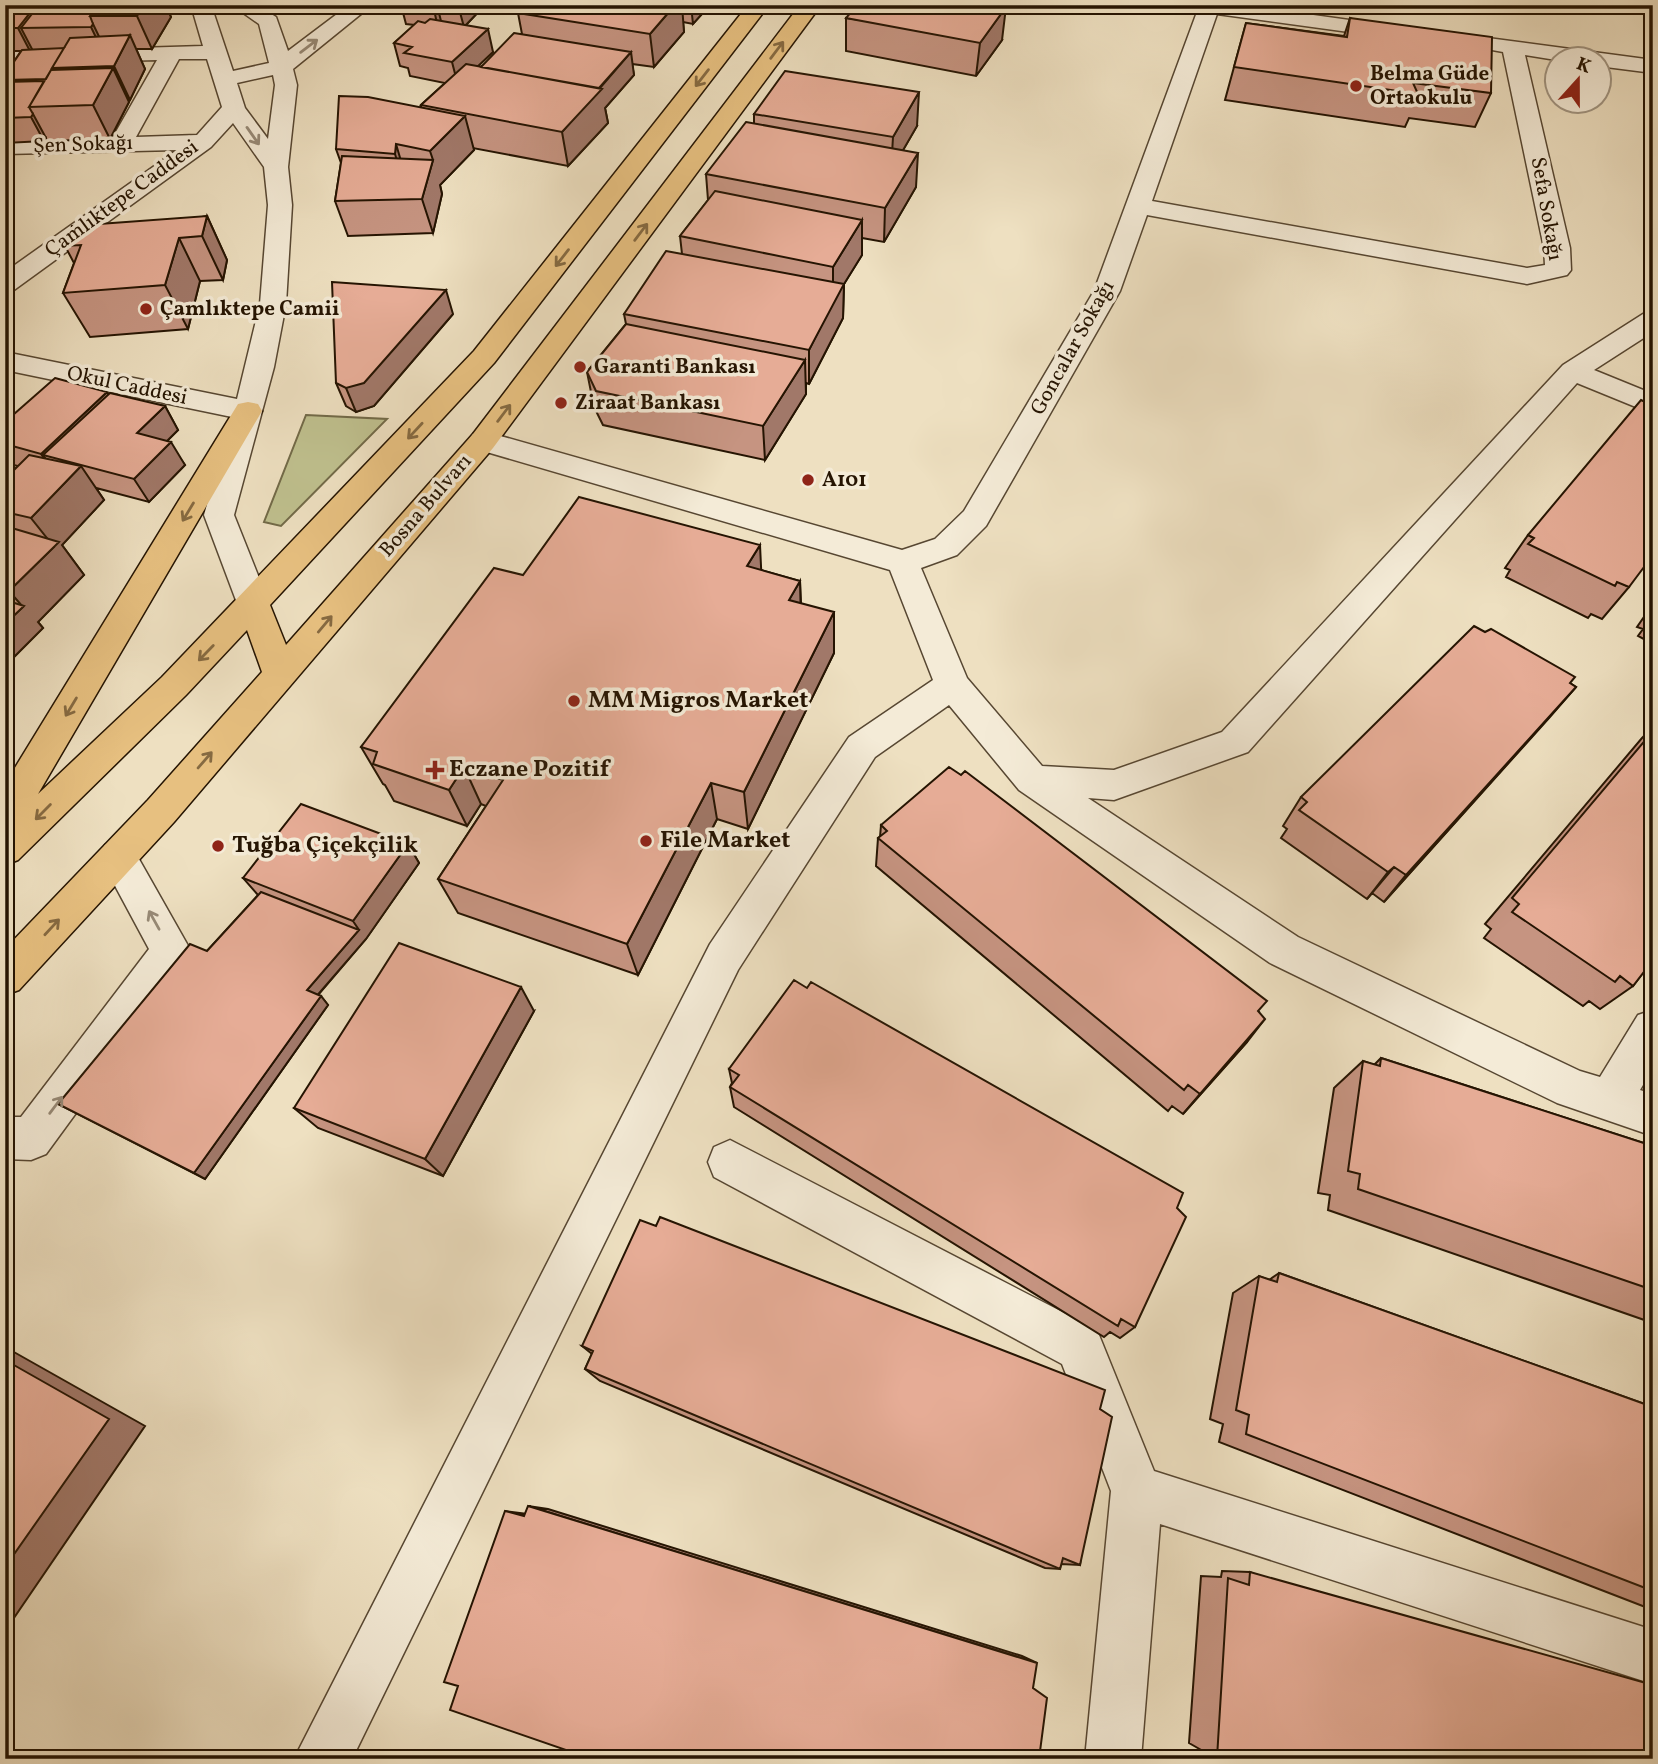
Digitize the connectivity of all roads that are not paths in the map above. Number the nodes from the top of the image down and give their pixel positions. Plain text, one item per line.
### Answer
1 (201, 5) edge
2 (242, 5) edge
3 (759, 5) edge
4 (811, 5) edge
5 (1201, 6) edge
6 (359, 8) edge
7 (1324, 14) edge
8 (319, 15) dead end
9 (294, 18) dead end
10 (269, 22) junction
11 (209, 29) junction
12 (1417, 35) edge
13 (1472, 42) edge
14 (1513, 47) junction
15 (216, 52) junction
16 (171, 55) junction
17 (5, 58) edge
18 (281, 67) junction
19 (1653, 67) edge
20 (225, 79) junction
21 (234, 108) junction
22 (203, 142) junction
23 (121, 143) junction
24 (5, 147) edge
25 (276, 167) junction
26 (1140, 206) junction
27 (8, 278) edge
28 (1653, 320) edge
29 (5, 361) edge
30 (1573, 371) junction
31 (1653, 405) edge
32 (248, 411) junction
33 (483, 441) junction
34 (903, 562) junction
35 (253, 603) junction
36 (280, 675) junction
37 (952, 685) junction
38 (1032, 780) junction
39 (5, 817) edge
40 (5, 849) edge
41 (118, 856) junction
42 (5, 977) edge
43 (1653, 1029) edge
44 (1609, 1101) junction
45 (1653, 1115) edge
46 (5, 1138) edge
47 (730, 1162) dead end
48 (1138, 1491) junction
49 (1653, 1657) edge
50 (322, 1759) edge
51 (1113, 1759) edge

1 - 11 street
2 - 10 street
3 -> 35 main road
33 -> 4 main road, Bosna Bulvarı
5 - 7 street
5 - 26 street, Goncalar Sokağı
6 - 8 street
18 -> 6 street
7 - 12 street
9 - 10 street
10 - 11 street
10 - 18 street
11 - 15 street
13 - 14 street
14 - 19 street
14 - 26 street, Sefa Sokağı
15 - 16 street
15 - 20 street
16 - 17 street
16 - 23 street
18 - 20 street
18 - 25 street
20 - 21 street
21 - 22 street, Çamlıktepe Caddesi
21 -> 25 street
22 - 23 street, Şen Sokağı
22 - 27 street, Çamlıktepe Caddesi
23 - 24 street, Şen Sokağı
25 - 32 street
26 - 34 street, Goncalar Sokağı
28 - 30 street
29 - 32 street, Okul Caddesi
30 - 31 street
30 - 38 street
32 - 35 street
32 -> 39 main road
33 - 34 street
36 -> 33 main road, Bosna Bulvarı
34 - 37 street
35 - 36 main road
35 -> 40 main road
41 -> 36 main road, Bosna Bulvarı
37 - 38 street
37 - 50 street
38 - 44 street
42 -> 41 main road, Bosna Bulvarı
46 -> 41 street
43 - 44 street
44 - 45 street
47 - 48 street
48 - 49 street
48 - 51 street

